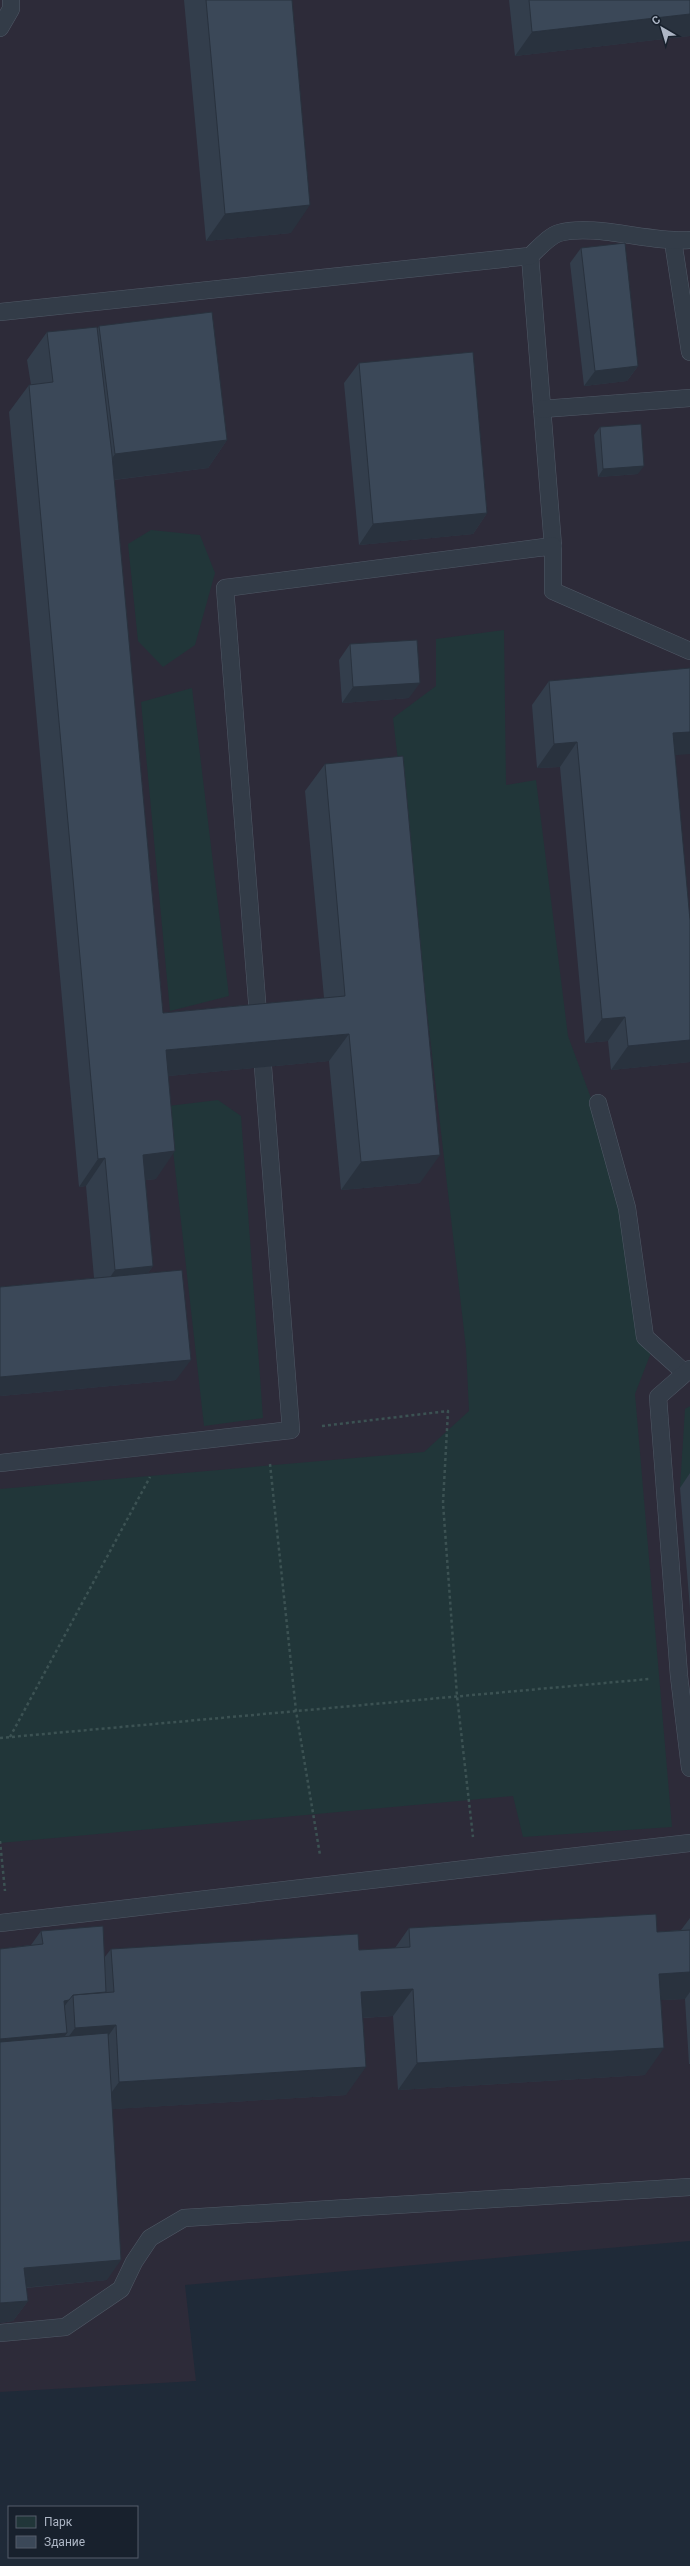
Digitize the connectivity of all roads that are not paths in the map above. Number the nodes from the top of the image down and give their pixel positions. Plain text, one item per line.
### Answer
1 (11, 0) edge
2 (0, 28) edge
3 (690, 240) edge
4 (673, 241) junction
5 (530, 256) junction
6 (0, 312) edge
7 (690, 352) edge
8 (690, 398) edge
9 (542, 409) junction
10 (553, 546) junction
11 (690, 651) edge
12 (260, 1030) edge
13 (263, 1067) edge
14 (598, 1103) dead end
15 (687, 1371) edge
16 (0, 1463) edge
17 (690, 1768) edge
18 (690, 1843) edge
19 (4, 1922) edge
20 (690, 2187) edge
21 (0, 2333) edge

1 - 2 lane
3 - 4 lane
4 - 5 lane
4 - 7 lane
5 - 6 lane
5 - 9 lane
8 - 9 lane
9 - 10 lane
10 - 11 lane
10 - 12 lane
13 - 16 lane
14 - 15 lane
15 - 17 lane
18 - 19 lane
20 - 21 lane

